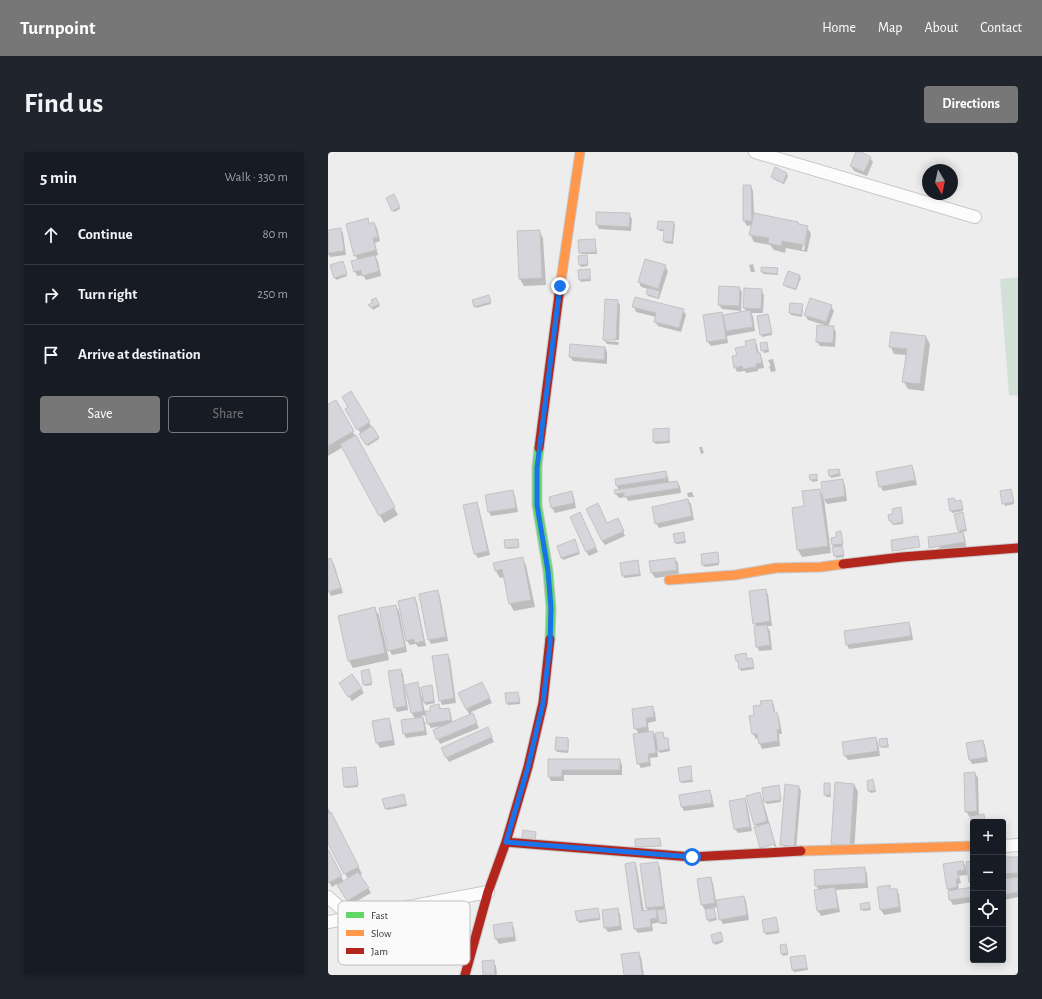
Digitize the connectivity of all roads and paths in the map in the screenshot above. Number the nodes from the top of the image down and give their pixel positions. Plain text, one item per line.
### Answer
1 (580, 152) edge
2 (755, 152) edge
3 (975, 217) dead end
4 (1018, 548) edge
5 (669, 580) dead end
6 (506, 842) junction
7 (1018, 845) edge
8 (970, 846) edge
9 (1006, 846) edge
10 (488, 892) junction
11 (328, 897) edge
12 (441, 901) edge
13 (338, 906) edge
14 (338, 920) edge
15 (328, 922) edge
16 (470, 957) edge
17 (468, 965) edge
18 (465, 975) edge

1 - 6 street
2 - 3 street
4 - 5 street
6 - 8 street
6 - 10 street
7 - 9 street
10 - 12 street
10 - 16 street
11 - 13 street
14 - 15 street
17 - 18 street

